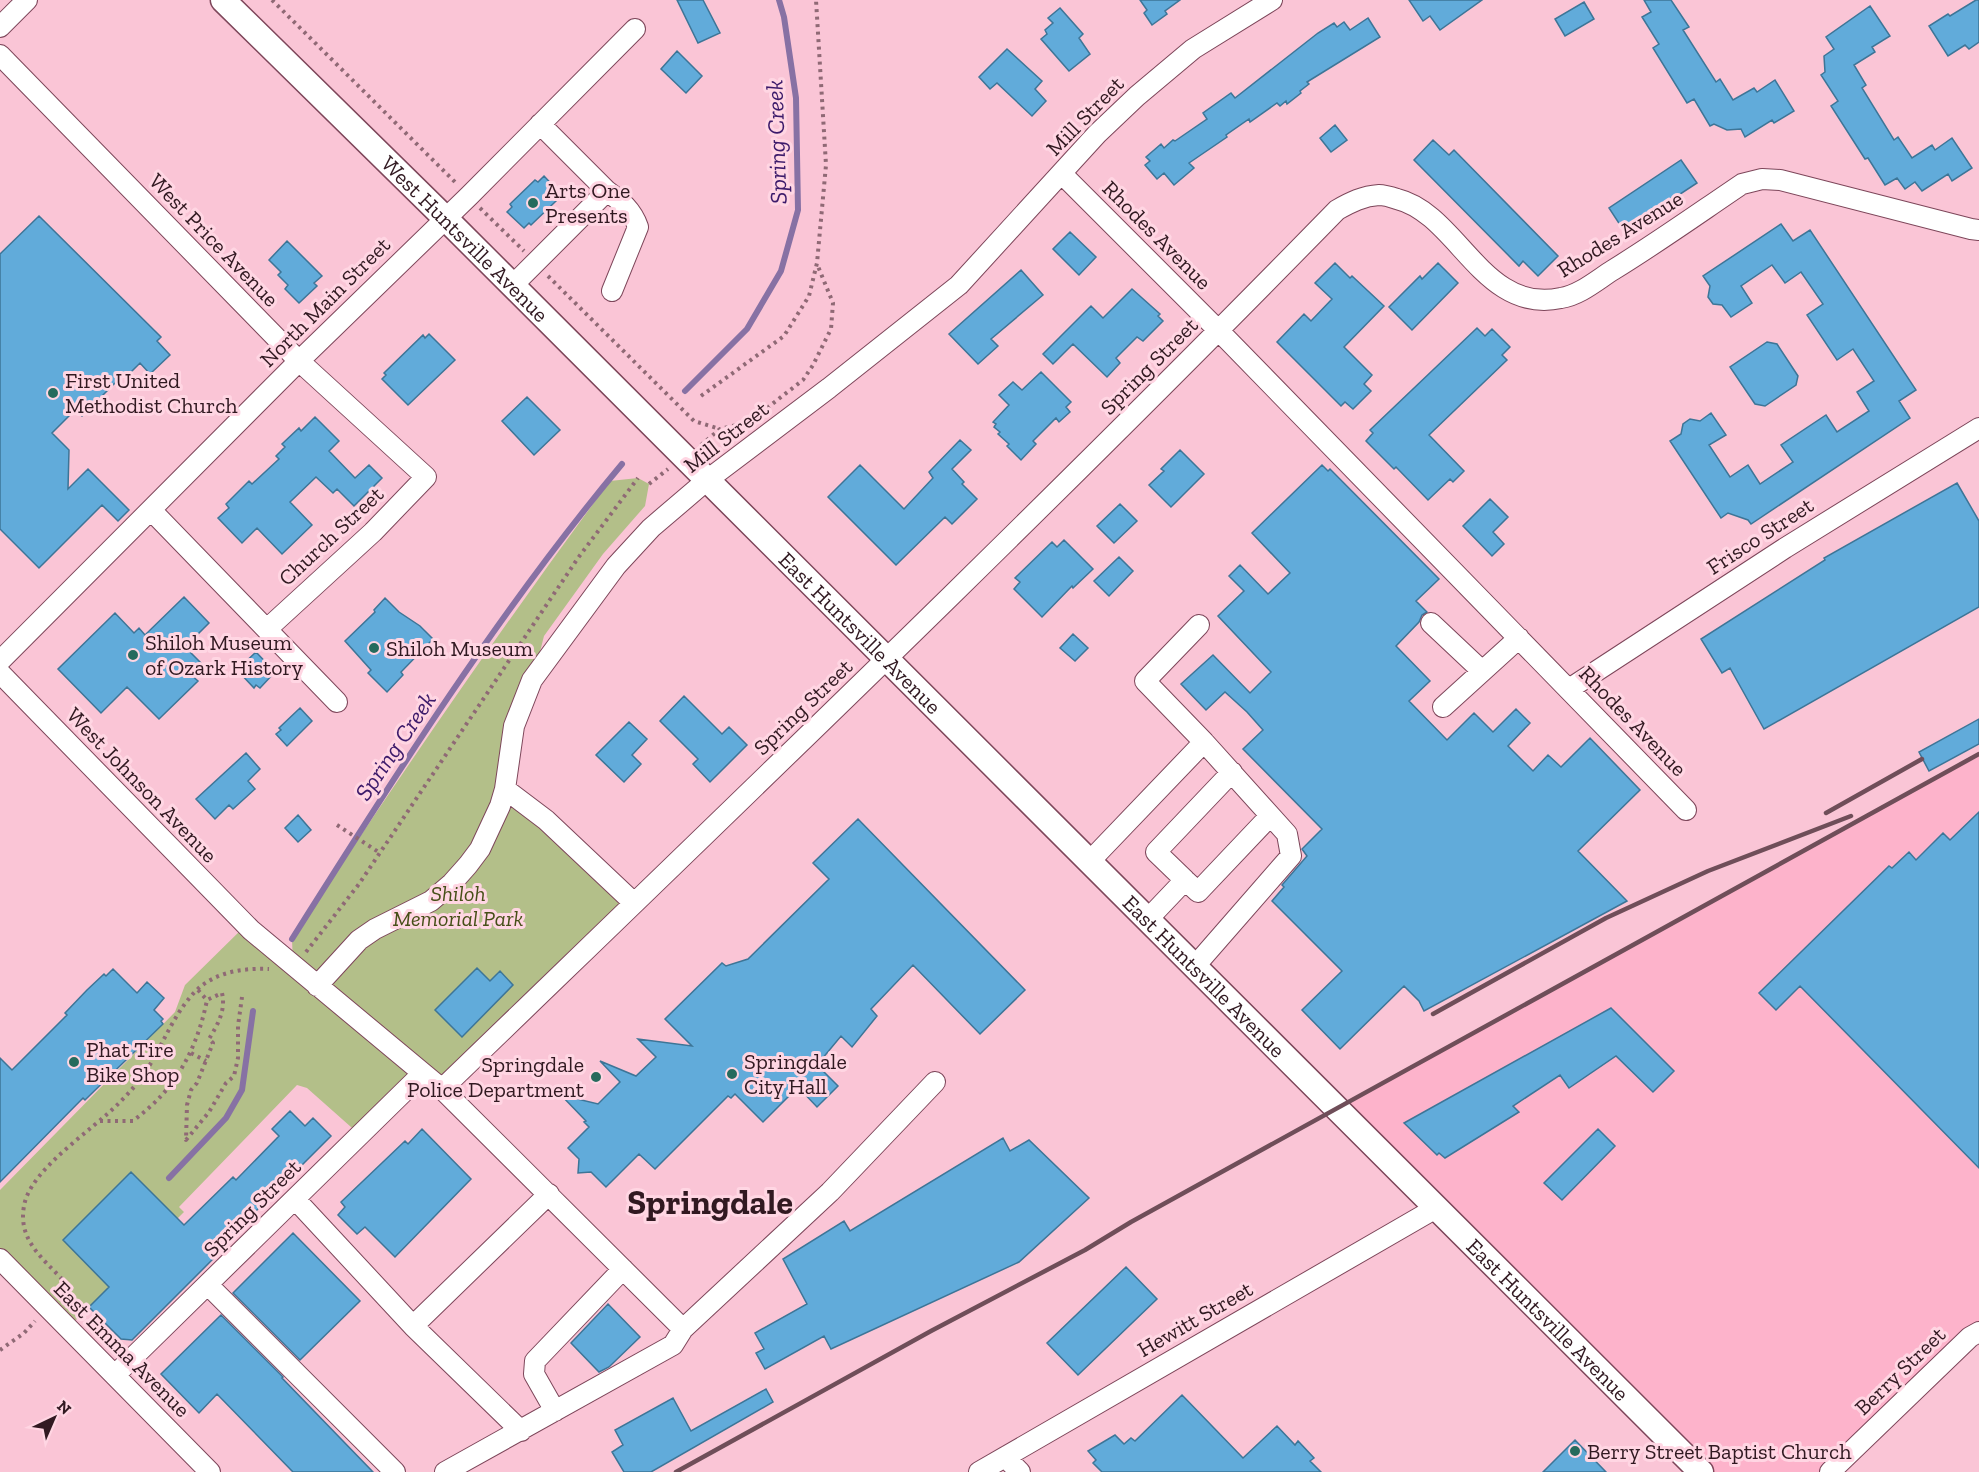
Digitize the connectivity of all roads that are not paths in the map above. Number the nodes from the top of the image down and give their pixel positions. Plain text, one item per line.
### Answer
1 (27, 0) edge
2 (223, 0) edge
3 (1272, 0) edge
4 (0, 27) edge
5 (635, 29) dead end
6 (0, 55) edge
7 (540, 124) junction
8 (1062, 174) junction
9 (607, 190) junction
10 (445, 218) junction
11 (1979, 230) edge
12 (512, 286) junction
13 (612, 291) dead end
14 (1219, 331) junction
15 (299, 361) junction
16 (1979, 428) edge
17 (426, 477) joint
18 (706, 481) junction
19 (151, 510) junction
20 (1431, 623) dead end
21 (1199, 625) dead end
22 (267, 629) junction
23 (1519, 638) junction
24 (887, 659) junction
25 (0, 661) edge
26 (1482, 671) junction
27 (0, 672) edge
28 (1569, 689) junction
29 (337, 702) dead end
30 (1443, 707) dead end
31 (1204, 742) junction
32 (1232, 772) junction
33 (505, 789) junction
34 (1686, 810) dead end
35 (1270, 816) junction
36 (1090, 861) junction
37 (1185, 880) junction
38 (634, 903) junction
39 (1148, 919) junction
40 (1195, 966) junction
41 (317, 986) junction
42 (423, 1074) junction
43 (934, 1082) dead end
44 (442, 1089) junction
45 (549, 1194) junction
46 (295, 1199) junction
47 (1436, 1208) junction
48 (0, 1259) edge
49 (623, 1269) junction
50 (208, 1285) junction
51 (413, 1326) junction
52 (683, 1329) junction
53 (1979, 1332) edge
54 (115, 1375) junction
55 (555, 1411) junction
56 (520, 1431) junction
57 (1005, 1457) junction
58 (210, 1472) edge
59 (394, 1472) edge
60 (445, 1472) edge
61 (979, 1472) edge
62 (1020, 1472) edge
63 (1701, 1472) edge
64 (1830, 1472) edge

1 - 4 street
2 - 10 main road, West Huntsville Avenue
3 - 8 street, Mill Street
5 - 7 street, North Main Street
6 - 15 street, West Price Avenue
7 - 9 street
7 - 10 street, North Main Street
8 - 14 street, Rhodes Avenue
8 - 18 street, Mill Street
9 - 12 street
9 - 13 street
10 - 12 main road, West Huntsville Avenue
10 - 15 street, North Main Street
11 - 14 street, Rhodes Avenue
12 - 18 main road, West Huntsville Avenue
14 - 23 street, Rhodes Avenue
14 - 24 street, Spring Street
15 - 17 street, West Price Avenue
15 - 19 street, North Main Street
16 - 28 street, Frisco Street
17 - 22 street, Church Street
18 - 24 main road, East Huntsville Avenue
18 - 33 street, Mill Street
19 - 22 street
19 - 25 street, North Main Street
20 - 26 street
21 - 31 street
22 - 29 street
23 - 26 street
23 - 28 street, Rhodes Avenue
24 - 36 main road, East Huntsville Avenue
24 - 38 street, Spring Street
26 - 30 street
27 - 41 street, West Johnson Avenue
28 - 34 street, Rhodes Avenue
31 - 32 street
31 - 36 street
32 - 35 street
32 - 37 street
33 - 38 street
33 - 41 street, Mill Street
35 - 37 street
35 - 40 street
36 - 39 main road, East Huntsville Avenue
37 - 39 street
38 - 44 street, Spring Street
39 - 40 main road, East Huntsville Avenue
40 - 47 main road, East Huntsville Avenue
41 - 42 street, West Johnson Avenue
42 - 44 street, West Johnson Avenue
42 - 46 street, Spring Street
43 - 52 street
44 - 45 street, West Johnson Avenue
45 - 49 street, West Johnson Avenue
45 - 51 street
46 - 50 street, Spring Street
46 - 51 street
47 - 57 street, Hewitt Street
47 - 63 main road, East Huntsville Avenue
48 - 54 street, East Emma Avenue
49 - 52 street, West Johnson Avenue
49 - 55 street
50 - 54 street, Spring Street
50 - 59 street
51 - 56 street
52 - 55 street
53 - 64 street, Berry Street
54 - 58 street, East Emma Avenue
55 - 56 street
56 - 60 street
57 - 61 street, Hewitt Street
57 - 62 street

